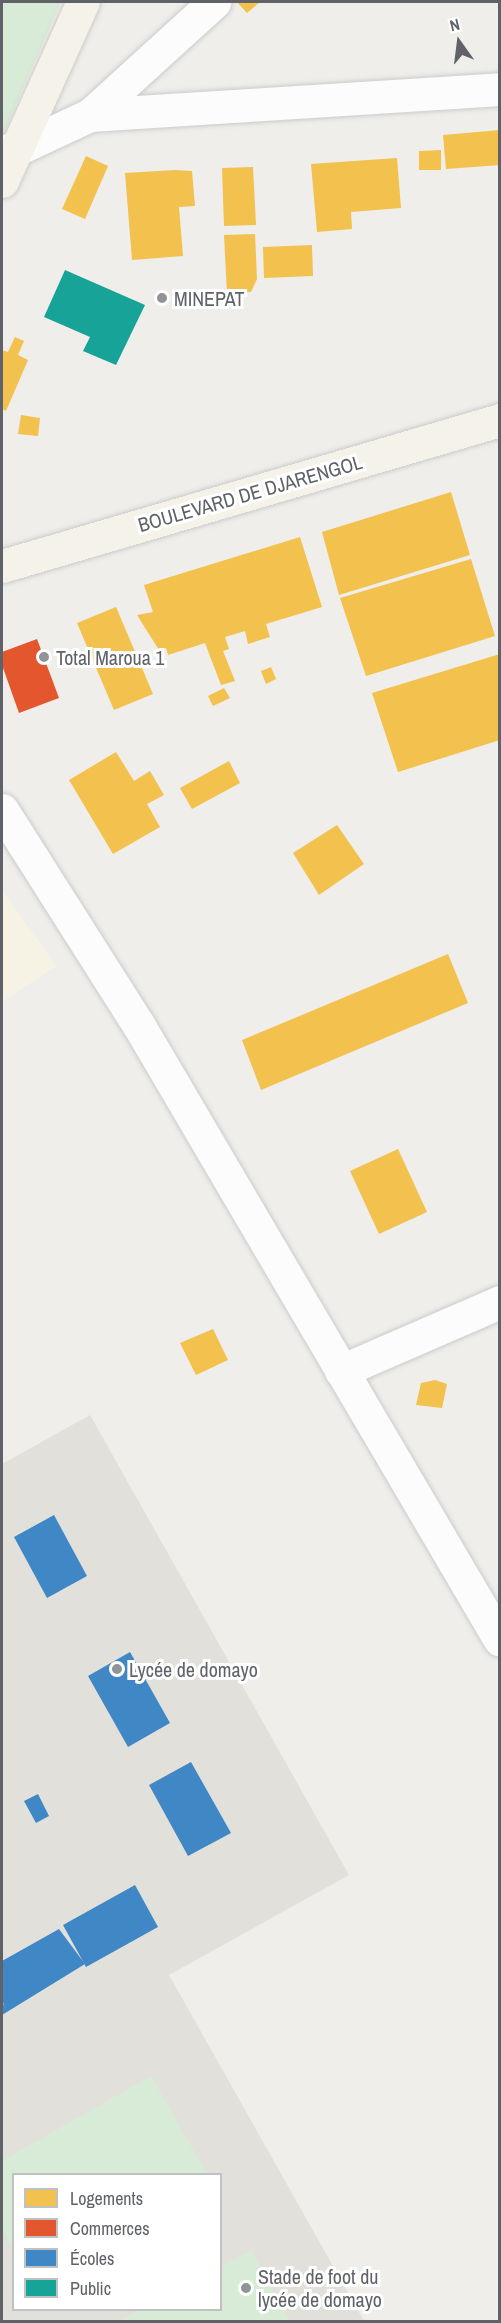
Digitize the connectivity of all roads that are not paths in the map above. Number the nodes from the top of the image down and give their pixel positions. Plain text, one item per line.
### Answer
1 (83, 2) edge
2 (214, 2) edge
3 (500, 89) edge
4 (90, 115) junction
5 (9, 150) edge
6 (2, 182) edge
7 (500, 420) edge
8 (2, 566) edge
9 (2, 810) edge
10 (500, 1302) edge
11 (341, 1371) junction
12 (500, 1640) edge

1 - 5 main road
2 - 4 street
3 - 4 street
4 - 5 street
5 - 6 main road
7 - 8 main road, BOULEVARD DE DJARENGOL
9 - 11 street
10 - 11 street
11 - 12 street

